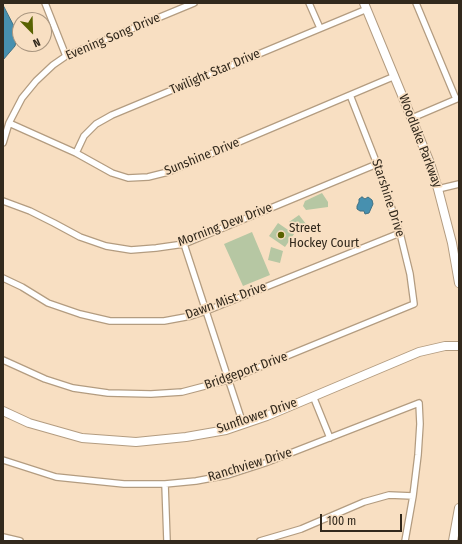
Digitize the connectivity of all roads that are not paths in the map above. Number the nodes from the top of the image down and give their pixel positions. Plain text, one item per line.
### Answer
1 (45, 3) edge
2 (194, 3) edge
3 (310, 3) edge
4 (416, 3) edge
5 (366, 6) edge
6 (320, 28) junction
7 (66, 56) junction
8 (395, 76) junction
9 (350, 95) junction
10 (457, 98) edge
11 (412, 118) junction
12 (9, 124) junction
13 (3, 142) edge
14 (76, 153) junction
15 (377, 164) junction
16 (459, 184) edge
17 (438, 190) junction
18 (3, 201) edge
19 (400, 233) junction
20 (184, 244) junction
21 (3, 278) edge
22 (459, 283) edge
23 (414, 304) joint
24 (206, 311) junction
25 (459, 346) edge
26 (3, 360) edge
27 (228, 380) junction
28 (313, 396) junction
29 (3, 411) edge
30 (242, 424) junction
31 (330, 438) junction
32 (3, 460) edge
33 (165, 484) junction
34 (413, 496) junction
35 (459, 508) edge
36 (3, 537) edge
37 (20, 541) edge
38 (167, 541) edge
39 (260, 541) edge
40 (405, 541) edge
41 (453, 541) edge

1 - 7 street
2 - 7 street, Evening Song Drive
3 - 6 street
4 - 10 street
5 - 6 street, Twilight Star Drive
5 - 8 street, Woodlake Parkway
6 - 14 street, Twilight Star Drive
7 - 12 street, Evening Song Drive
8 - 9 street, Sunshine Drive
8 - 11 street, Woodlake Parkway
9 - 14 street, Sunshine Drive
9 - 15 street, Starshine Drive
10 - 11 street
11 - 17 street, Woodlake Parkway
12 - 13 street, Evening Song Drive
12 - 14 street, Sunshine Drive
15 - 19 street, Starshine Drive
15 - 20 street, Morning Dew Drive
16 - 17 street
17 - 22 street, Woodlake Parkway
18 - 20 street, Morning Dew Drive
19 - 23 street, Starshine Drive
19 - 24 street, Dawn Mist Drive
20 - 24 street
21 - 24 street, Dawn Mist Drive
23 - 27 street, Bridgeport Drive
24 - 27 street
25 - 28 street, Sunflower Drive
26 - 27 street, Bridgeport Drive
27 - 30 street
28 - 30 street, Sunflower Drive
28 - 31 street
29 - 30 street, Sunflower Drive
31 - 33 street, Ranchview Drive
31 - 34 street, Ranchview Drive
32 - 33 street, Ranchview Drive
33 - 38 street
34 - 39 street
34 - 40 street
35 - 41 street
36 - 37 street

